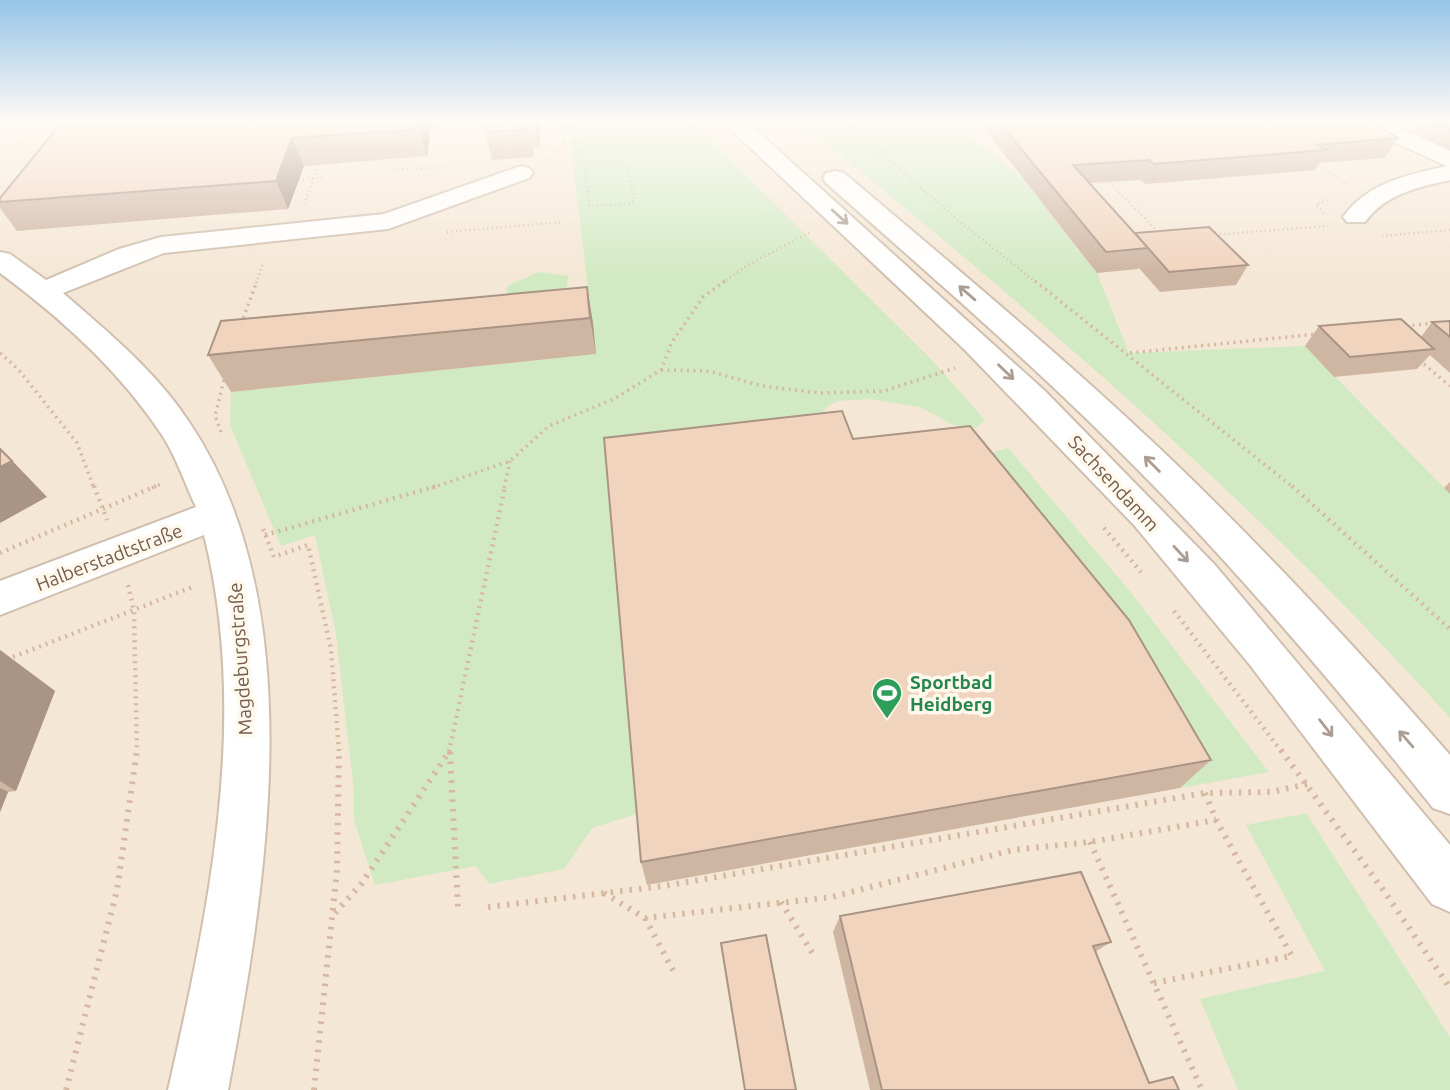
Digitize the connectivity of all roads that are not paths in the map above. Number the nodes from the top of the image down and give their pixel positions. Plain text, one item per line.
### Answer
1 (521, 173) dead end
2 (774, 173) edge
3 (828, 173) edge
4 (1450, 173) edge
5 (1348, 221) road end
6 (0, 260) edge
7 (43, 291) junction
8 (237, 531) junction
9 (0, 598) edge
10 (1450, 792) edge
11 (1450, 886) edge
12 (198, 1090) edge

1 - 7 street
2 -> 11 street, Sachsendamm
10 -> 3 street, Sachsendamm
4 - 5 street
6 - 7 street, Magdeburgstraße
7 - 8 street, Magdeburgstraße
8 - 9 street, Halberstadtstraße
8 - 12 street, Magdeburgstraße

